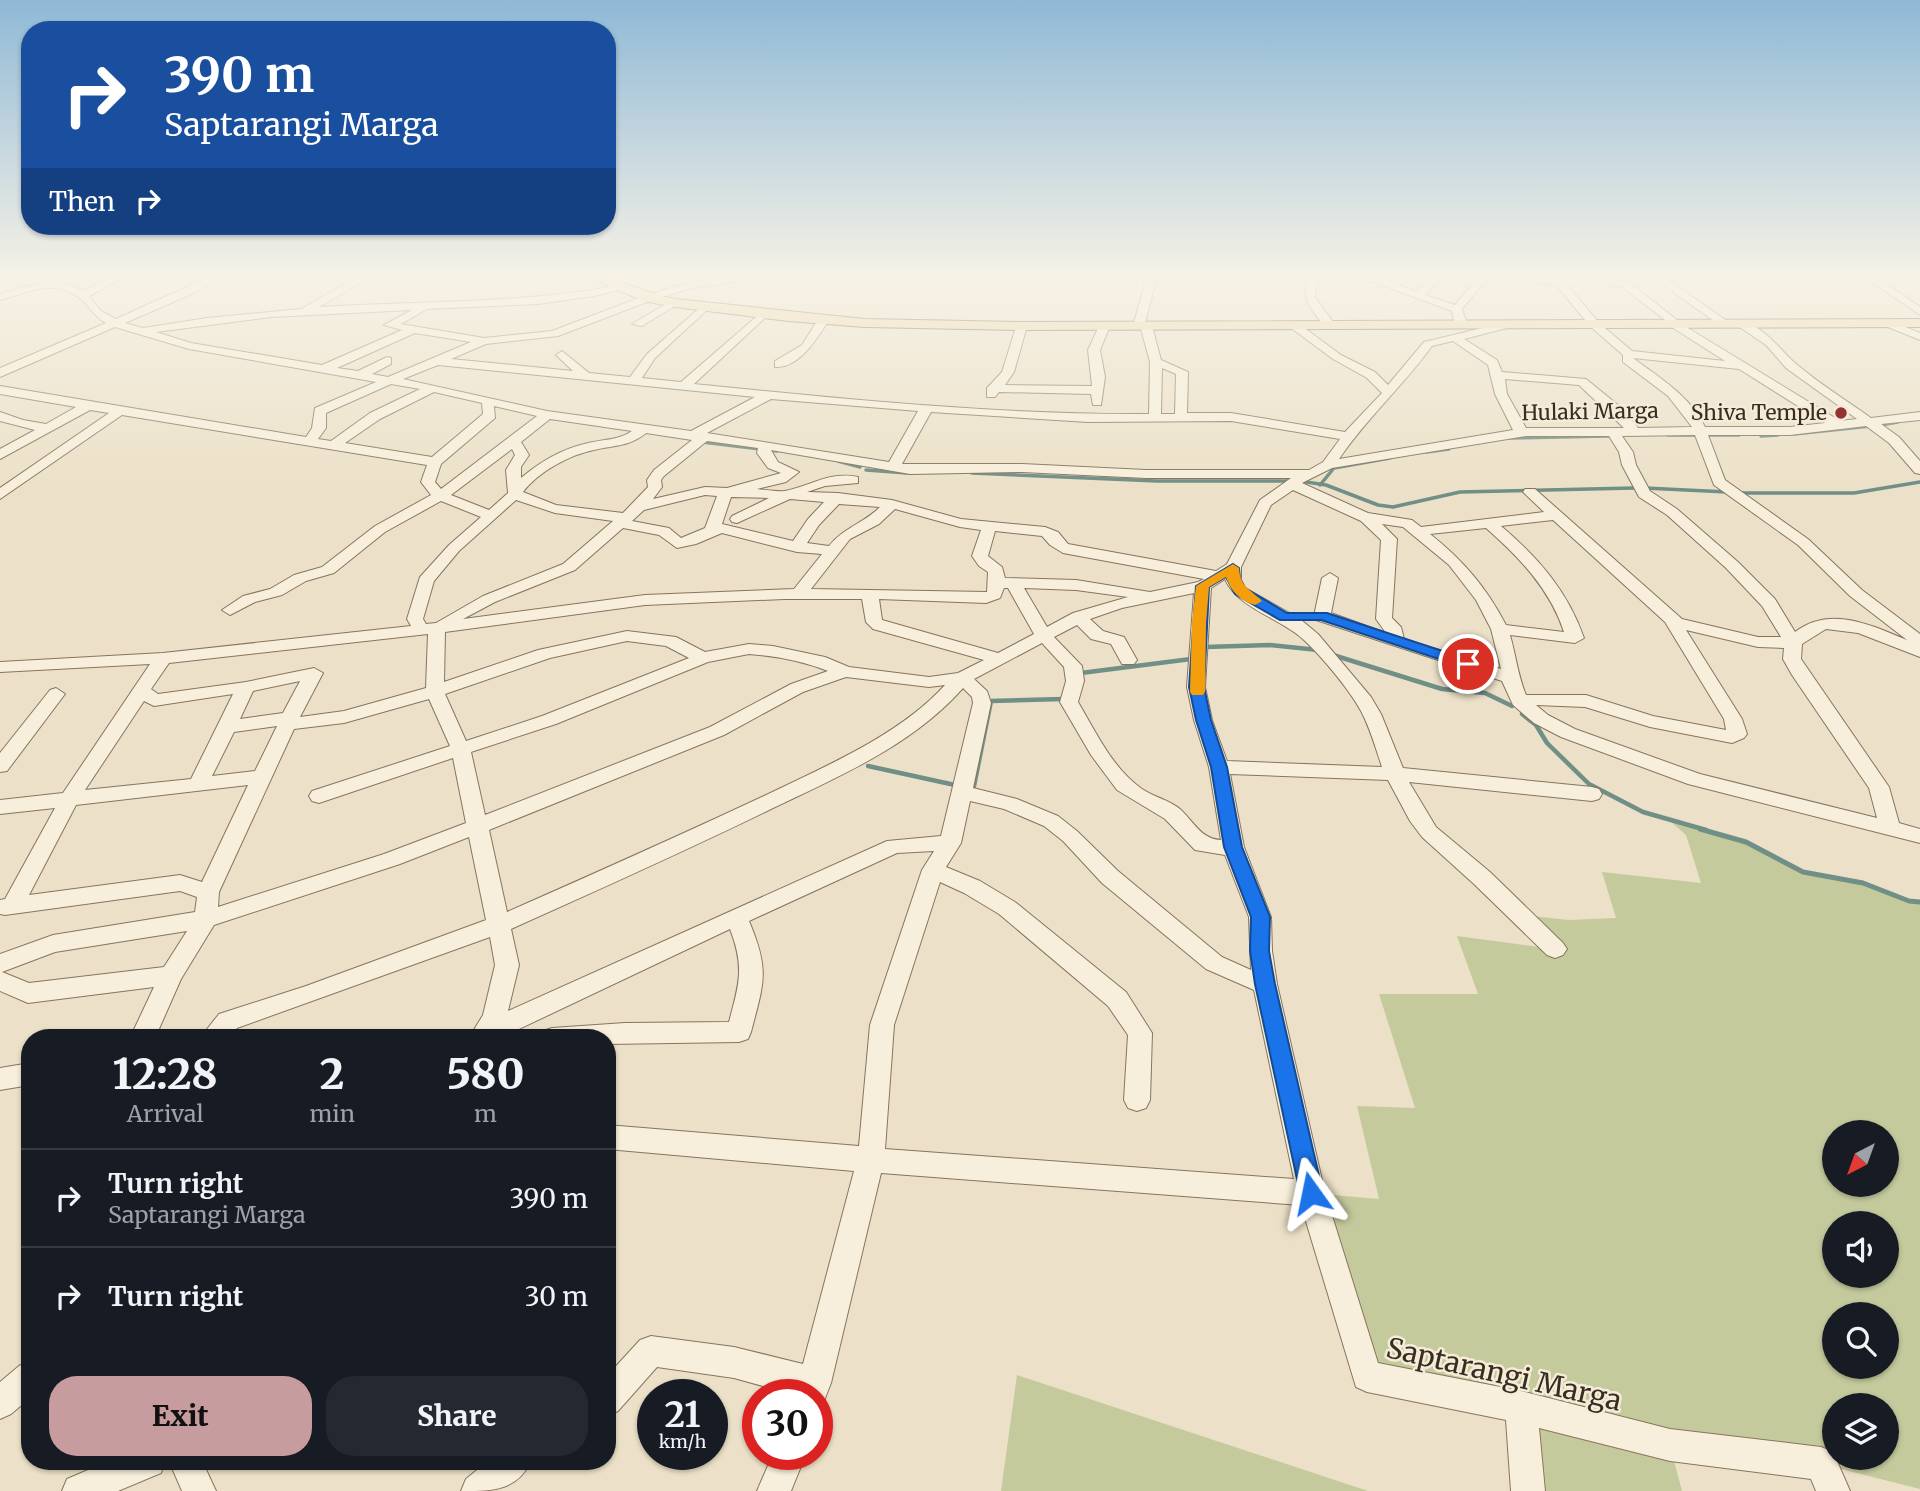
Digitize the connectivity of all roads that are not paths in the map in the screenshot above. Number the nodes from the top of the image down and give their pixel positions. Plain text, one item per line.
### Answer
1 (58, 346) edge
2 (188, 346) edge
3 (377, 346) edge
4 (473, 346) edge
5 (662, 346) edge
6 (728, 346) edge
7 (807, 346) edge
8 (1016, 346) edge
9 (1095, 346) edge
10 (1150, 346) edge
11 (1322, 346) edge
12 (1426, 346) edge
13 (1474, 346) edge
14 (1619, 346) edge
15 (1711, 346) edge
16 (1772, 346) edge
17 (1629, 354) junction
18 (562, 355) dead end
19 (387, 361) dead end
20 (438, 361) junction
21 (0, 362) edge
22 (1156, 362) junction
23 (18, 364) junction
24 (779, 364) dead end
25 (1739, 366) junction
26 (322, 370) junction
27 (0, 373) edge
28 (1498, 375) junction
29 (357, 377) junction
30 (586, 377) junction
31 (390, 382) junction
32 (633, 382) junction
33 (684, 386) junction
34 (433, 388) junction
35 (993, 388) junction
36 (0, 390) edge
37 (1099, 390) junction
38 (1388, 392) junction
39 (769, 395) junction
40 (491, 402) junction
41 (89, 405) junction
42 (927, 407) junction
43 (120, 411) junction
44 (986, 411) junction
45 (547, 415) junction
46 (0, 416) edge
47 (1181, 416) junction
48 (1920, 416) edge
49 (1155, 417) junction
50 (1094, 418) junction
51 (1871, 423) junction
52 (1839, 426) junction
53 (47, 428) junction
54 (641, 430) junction
55 (1634, 431) junction
56 (1521, 432) junction
57 (1613, 432) junction
58 (1699, 432) junction
59 (1348, 436) junction
60 (697, 437) junction
61 (514, 440) junction
62 (309, 443) junction
63 (331, 447) junction
64 (765, 447) junction
65 (0, 455) edge
66 (435, 462) junction
67 (866, 463) junction
68 (1328, 465) junction
69 (481, 468) junction
70 (893, 468) junction
71 (1920, 470) edge
72 (793, 472) junction
73 (1299, 479) junction
74 (853, 480) junction
75 (820, 483) junction
76 (514, 486) junction
77 (655, 487) junction
78 (689, 492) junction
79 (1530, 492) dead end
80 (0, 495) edge
81 (725, 495) junction
82 (789, 495) junction
83 (440, 496) junction
84 (836, 500) junction
85 (892, 505) junction
86 (639, 507) junction
87 (1556, 515) junction
88 (491, 516) junction
89 (1365, 517) junction
90 (623, 520) junction
91 (1489, 523) junction
92 (739, 525) junction
93 (989, 527) junction
94 (712, 530) junction
95 (1421, 531) junction
96 (797, 547) junction
97 (833, 551) junction
98 (1217, 576) junction
99 (1330, 578) dead end
100 (1006, 583) junction
101 (799, 594) junction
102 (870, 596) junction
103 (1155, 596) junction
104 (608, 603) junction
105 (230, 610) dead end
106 (1322, 616) junction
107 (1079, 617) junction
108 (1284, 617) junction
109 (1676, 623) junction
110 (429, 628) junction
111 (1500, 629) junction
112 (627, 636) junction
113 (1045, 636) junction
114 (1396, 642) junction
115 (1793, 642) junction
116 (1920, 642) edge
117 (1920, 652) edge
118 (163, 658) junction
119 (703, 658) junction
120 (1000, 659) junction
121 (1128, 660) dead end
122 (0, 667) edge
123 (845, 672) junction
124 (962, 678) junction
125 (1510, 678) junction
126 (246, 687) junction
127 (142, 691) junction
128 (435, 691) junction
129 (56, 694) dead end
130 (1562, 699) junction
131 (1520, 701) junction
132 (290, 721) junction
133 (225, 727) junction
134 (1555, 727) junction
135 (461, 750) junction
136 (0, 766) edge
137 (1219, 767) junction
138 (1395, 774) junction
139 (264, 777) junction
140 (199, 783) junction
141 (961, 792) junction
142 (1592, 794) dead end
143 (320, 796) dead end
144 (71, 798) junction
145 (0, 807) edge
146 (477, 827) junction
147 (1890, 829) junction
148 (1920, 836) edge
149 (950, 843) junction
150 (1233, 847) junction
151 (933, 870) junction
152 (208, 892) junction
153 (6, 907) edge
154 (736, 917) junction
155 (206, 919) junction
156 (500, 924) junction
157 (1555, 949) dead end
158 (0, 964) edge
159 (171, 975) junction
160 (0, 981) edge
161 (1265, 984) junction
162 (146, 1029) edge
163 (220, 1029) edge
164 (490, 1029) edge
165 (502, 1029) edge
166 (616, 1033) edge
167 (21, 1076) edge
168 (0, 1079) edge
169 (1137, 1100) dead end
170 (616, 1138) edge
171 (871, 1158) junction
172 (1311, 1193) junction
173 (788, 1379) edge
174 (816, 1379) edge
175 (21, 1385) edge
176 (616, 1390) edge
177 (0, 1403) edge
178 (1521, 1407) junction
179 (128, 1470) edge
180 (190, 1470) edge
181 (503, 1470) edge
182 (783, 1470) edge
183 (1827, 1478) edge
184 (79, 1491) edge
185 (200, 1491) edge
186 (478, 1491) edge
187 (774, 1491) edge
188 (1528, 1491) edge

1 - 23 street
2 - 26 street
3 - 26 street
4 - 20 street
5 - 32 street
6 - 33 street
7 - 24 street
8 - 35 street
9 - 37 street
10 - 22 street
11 - 38 street
12 - 38 street
13 - 28 street
14 - 17 street
15 - 25 street
16 - 51 street
17 - 25 street
17 - 58 street
18 - 30 street
19 - 29 street
20 - 30 street
20 - 31 street
21 - 23 street
22 - 47 street
22 - 49 street
23 - 27 street
25 - 52 street
26 - 29 street
28 - 55 street
28 - 56 street
29 - 31 street
30 - 32 street
31 - 34 street
31 - 62 street
32 - 33 street
33 - 39 street
34 - 40 street
34 - 63 street
35 - 37 street
35 - 44 street
36 - 41 street
37 - 50 street
38 - 59 street
39 - 42 street
39 - 60 street
40 - 45 street
40 - 66 street
41 - 43 street
41 - 53 street
42 - 44 street
42 - 70 street
43 - 62 street
43 - 80 street
44 - 50 street
45 - 54 street
45 - 61 street
46 - 53 street
47 - 49 street
47 - 59 street
48 - 51 street, Hulaki Marga
49 - 50 street
51 - 52 street, Hulaki Marga
51 - 71 street
52 - 58 street, Hulaki Marga
53 - 65 street
54 - 60 street
54 - 76 street
55 - 57 street, Hulaki Marga
55 - 58 street, Hulaki Marga
56 - 57 street, Hulaki Marga
56 - 68 street, Hulaki Marga
57 - 115 street
58 - 116 street
59 - 68 street
60 - 64 street
60 - 77 street
61 - 69 street
61 - 76 street
62 - 63 street
63 - 66 street
64 - 67 street
64 - 72 street
66 - 83 street
67 - 70 street
67 - 74 street
68 - 73 street, Hulaki Marga
69 - 76 street
69 - 83 street
70 - 73 street
72 - 75 street
72 - 81 street
73 - 89 street
73 - 98 street, Saptarangi Marga
74 - 75 street
74 - 84 street
75 - 82 street
75 - 84 street
76 - 88 street
76 - 90 street
77 - 78 street
77 - 86 street
78 - 81 street
78 - 86 street
79 - 87 street
81 - 82 street
81 - 92 street
81 - 94 street
82 - 84 street
82 - 92 street
83 - 88 street
83 - 105 street
84 - 85 street
84 - 96 street
85 - 93 street
85 - 97 street
86 - 90 street
87 - 91 street
87 - 109 street
88 - 110 street
89 - 95 street
89 - 114 street
90 - 94 street
90 - 110 street
91 - 95 street
91 - 111 street
92 - 94 street
92 - 96 street
93 - 98 street
93 - 100 street
95 - 111 street
96 - 97 street
97 - 101 street
98 - 103 street
98 - 108 street
98 - 137 street, Saptarangi Marga
99 - 106 street
100 - 102 street
100 - 103 street
100 - 113 street
101 - 102 street
101 - 104 street
102 - 120 street
103 - 107 street
104 - 110 street
104 - 112 street
106 - 108 street
106 - 114 street
107 - 113 street
107 - 121 street
108 - 138 street
109 - 115 street
109 - 130 street
110 - 118 street
110 - 128 street
111 - 125 street
112 - 119 street
112 - 128 street
113 - 120 street
113 - 150 street
114 - 125 street
115 - 117 street
115 - 147 street
118 - 122 street
118 - 127 street
119 - 123 street
119 - 135 street
120 - 124 street
123 - 124 street
123 - 146 street
124 - 141 street
124 - 156 street
125 - 131 street
126 - 127 street
126 - 132 street
126 - 133 street
127 - 144 street
128 - 132 street
128 - 135 street
129 - 136 street
130 - 131 street
130 - 134 street
131 - 134 street
132 - 133 street
132 - 139 street
133 - 140 street
134 - 147 street
135 - 143 street
135 - 146 street
137 - 138 street
137 - 150 street, Saptarangi Marga
138 - 142 street
138 - 157 street
139 - 140 street
139 - 152 street
140 - 144 street
141 - 149 street
141 - 161 street
144 - 145 street
144 - 153 street
146 - 155 street
146 - 156 street
147 - 148 street
149 - 151 street
149 - 154 street
150 - 161 street, Saptarangi Marga
151 - 169 street
151 - 171 street
152 - 153 street
152 - 155 street
154 - 165 street
154 - 166 street
155 - 158 street
155 - 159 street
156 - 163 street
156 - 164 street
159 - 160 street
159 - 162 street
161 - 172 street, Saptarangi Marga
167 - 168 street
170 - 171 street
171 - 172 street
171 - 174 street
172 - 178 street, Saptarangi Marga
173 - 176 street
175 - 177 street
178 - 183 street, Saptarangi Marga
178 - 188 street
179 - 184 street
180 - 185 street
181 - 186 street
182 - 187 street

